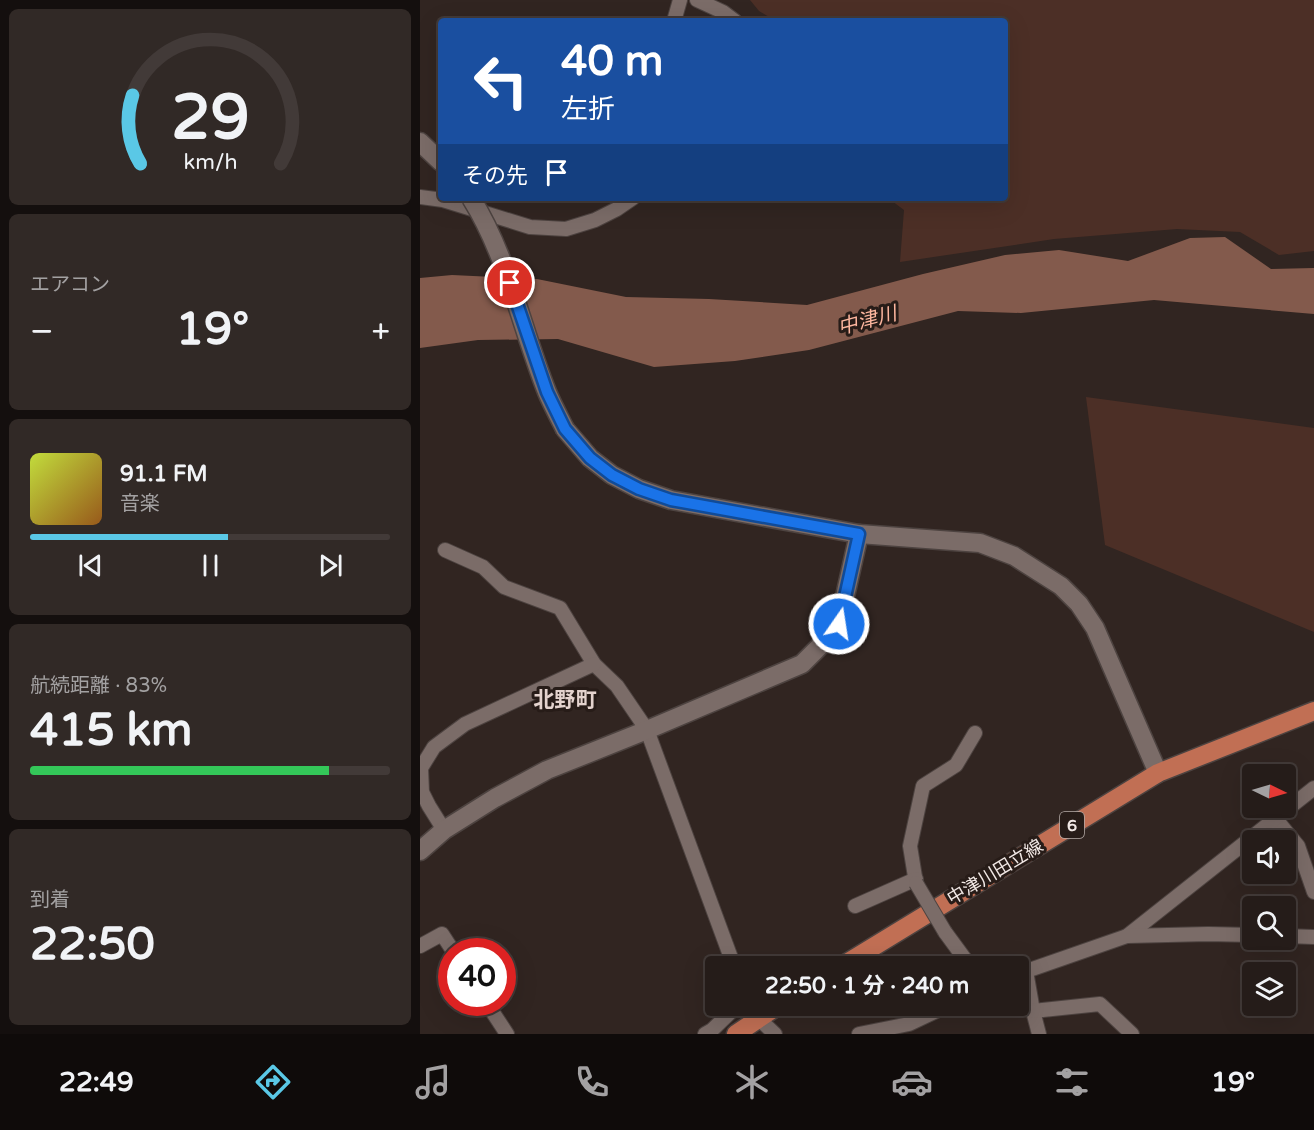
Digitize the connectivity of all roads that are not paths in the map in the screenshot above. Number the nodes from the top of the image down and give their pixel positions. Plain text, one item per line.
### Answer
1 (680, 0) edge
2 (697, 0) edge
3 (675, 18) edge
4 (731, 18) edge
5 (420, 142) edge
6 (438, 159) edge
7 (420, 197) edge
8 (438, 199) edge
9 (446, 201) edge
10 (473, 201) edge
11 (629, 201) edge
12 (859, 534) junction
13 (445, 550) dead end
14 (594, 664) junction
15 (1314, 711) edge
16 (647, 730) junction
17 (975, 733) dead end
18 (1158, 773) junction
19 (1314, 788) edge
20 (1296, 802) edge
21 (1275, 818) joint
22 (444, 830) junction
23 (420, 851) edge
24 (916, 881) junction
25 (1314, 892) edge
26 (855, 906) dead end
27 (1242, 935) edge
28 (1127, 936) junction
29 (1296, 936) edge
30 (1314, 937) edge
31 (445, 938) edge
32 (420, 946) edge
33 (730, 956) edge
34 (858, 956) edge
35 (963, 956) edge
36 (1029, 970) edge
37 (1029, 997) edge
38 (1033, 1011) junction
39 (495, 1016) edge
40 (727, 1016) edge
41 (750, 1016) edge
42 (752, 1016) edge
43 (759, 1016) edge
44 (926, 1016) edge
45 (507, 1034) edge
46 (705, 1034) edge
47 (736, 1034) edge
48 (747, 1034) edge
49 (775, 1034) edge
50 (858, 1034) edge
51 (1039, 1034) edge
52 (1132, 1034) edge

1 - 3 street
2 - 4 street
5 - 6 street
7 - 8 street
9 - 11 street
10 - 12 street, bridge
12 - 16 street
12 - 18 street
13 - 14 street
14 - 16 street
14 - 22 street
15 - 18 main road, 中津川田立線 / 6
16 - 22 street
16 - 33 street
17 - 24 street
18 - 34 main road, 中津川田立線 / 6
19 - 20 street
21 - 25 street
21 - 28 street
22 - 23 street
24 - 26 street
24 - 35 street, bridge
27 - 28 street
28 - 36 street
29 - 30 street
31 - 32 street
37 - 38 street
38 - 51 street
38 - 52 street
39 - 45 street
40 - 46 street
41 - 47 main road
42 - 48 street
43 - 49 street
44 - 50 street

